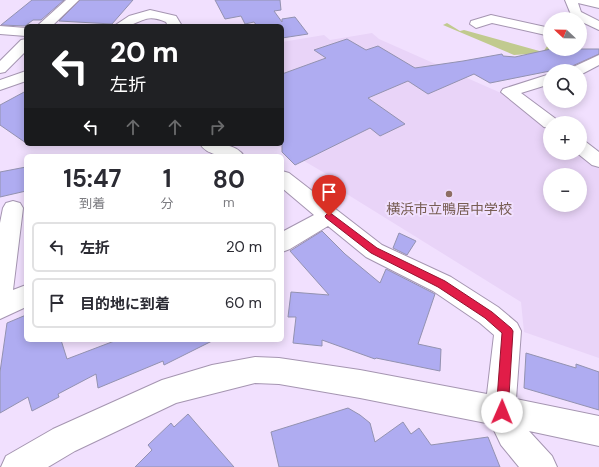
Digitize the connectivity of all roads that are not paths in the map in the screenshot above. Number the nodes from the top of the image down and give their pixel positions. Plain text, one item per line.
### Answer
1 (73, 0) edge
2 (571, 0) edge
3 (579, 0) edge
4 (599, 4) edge
5 (46, 24) edge
6 (124, 24) edge
7 (174, 24) edge
8 (476, 24) dead end
9 (590, 26) edge
10 (0, 30) edge
11 (543, 30) edge
12 (24, 32) edge
13 (24, 45) edge
14 (599, 60) edge
15 (587, 66) edge
16 (0, 69) edge
17 (24, 77) edge
18 (543, 81) edge
19 (0, 86) edge
20 (543, 118) edge
21 (213, 146) edge
22 (587, 151) edge
23 (231, 154) edge
24 (599, 160) edge
25 (284, 180) edge
26 (13, 208) dead end
27 (329, 216) junction
28 (284, 242) edge
29 (0, 294) edge
30 (24, 296) edge
31 (0, 308) edge
32 (502, 412) junction
33 (599, 431) edge
34 (17, 467) edge
35 (541, 467) edge

1 - 5 street
2 - 9 street
3 - 4 street
6 - 7 street
8 - 11 street
10 - 12 street
13 - 16 street
14 - 15 street
17 - 19 street
18 - 20 street
21 - 23 street
22 - 24 street
25 - 27 street
26 - 29 street
27 - 28 street
27 - 32 street
30 - 31 street
32 - 33 street
32 - 34 street
32 - 35 street

